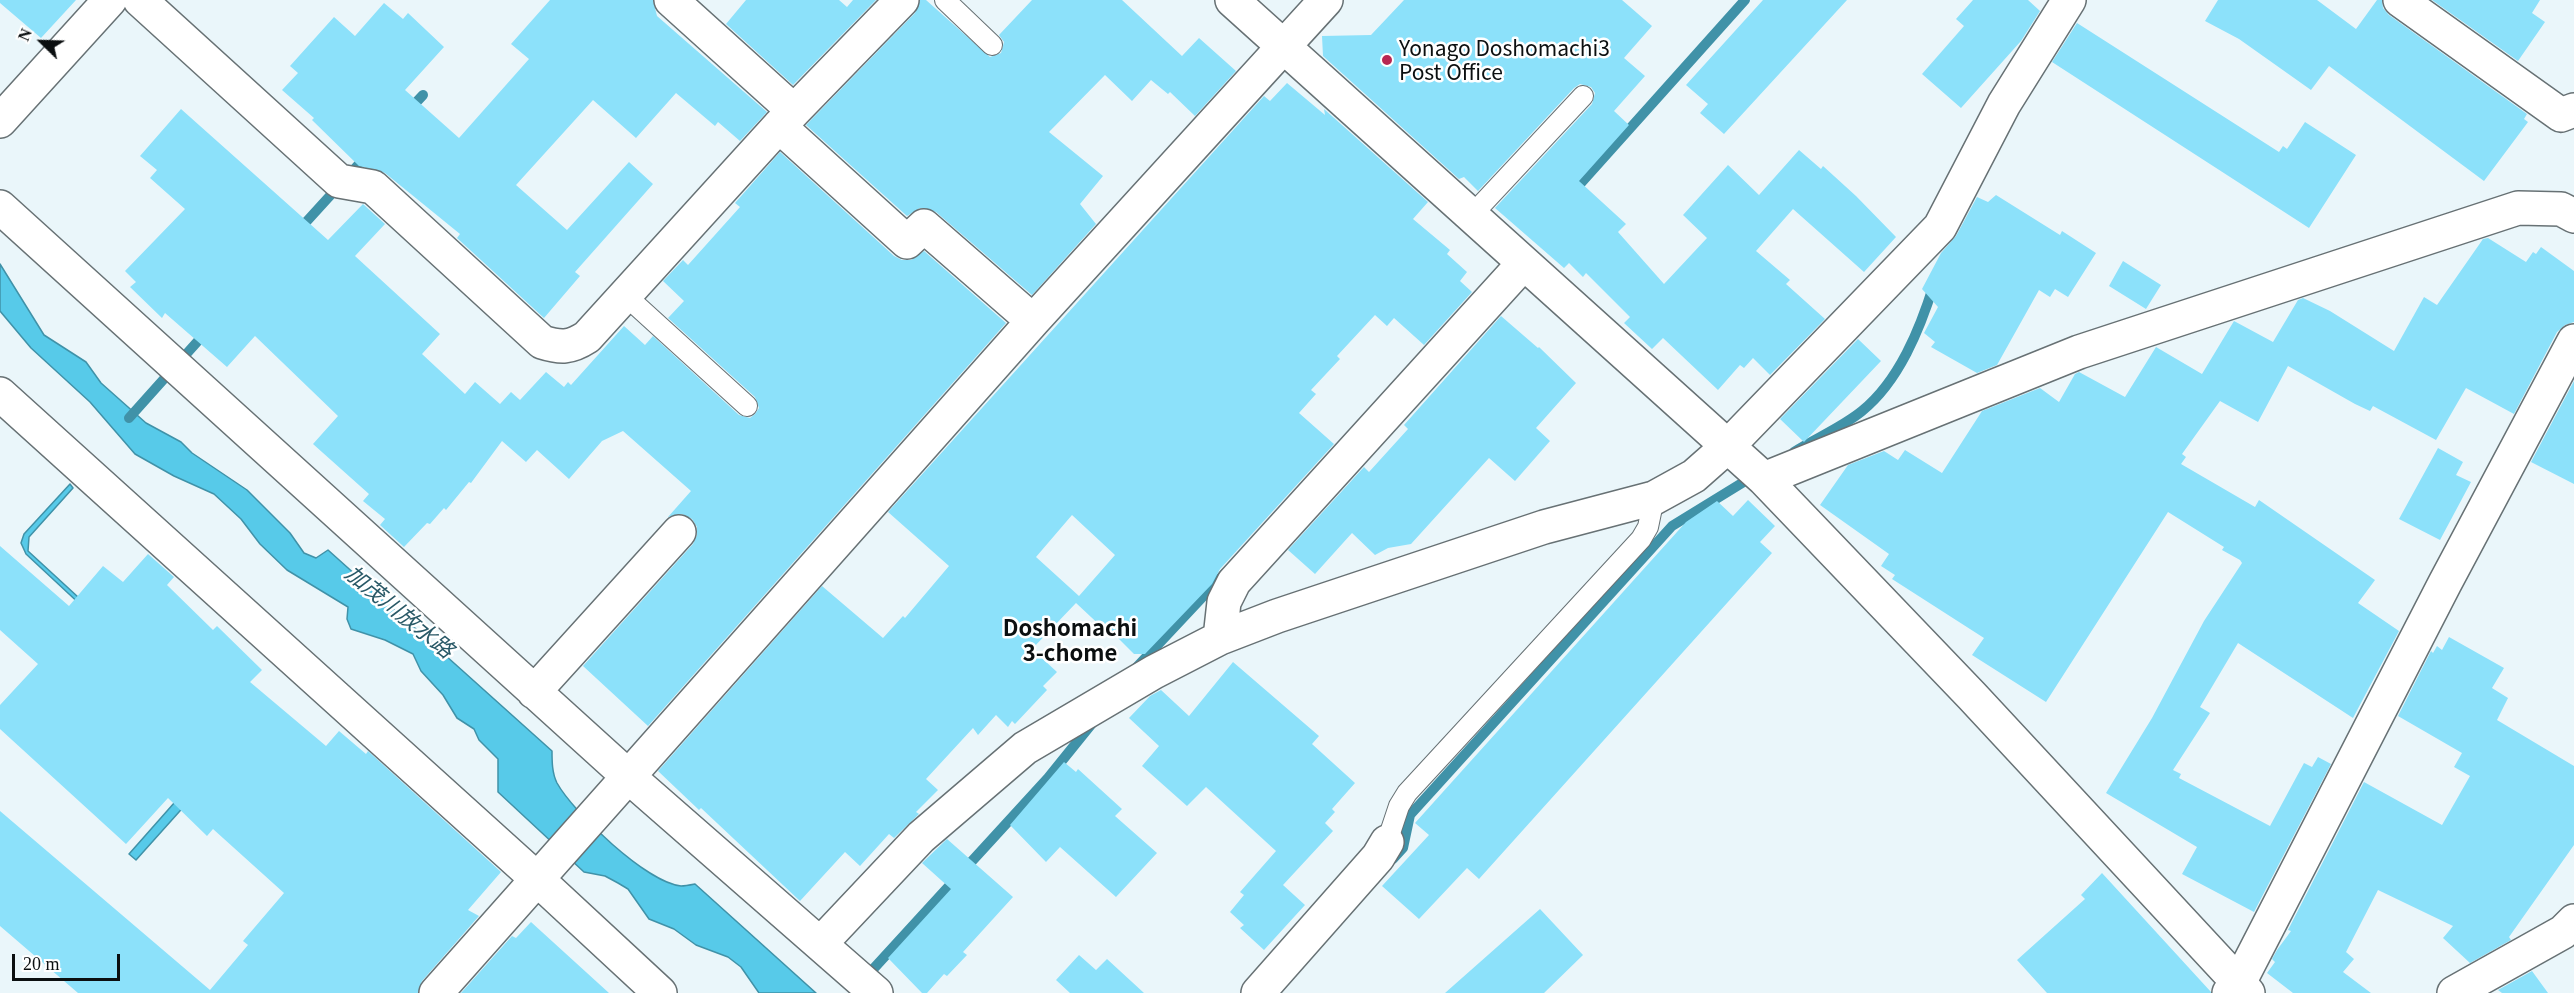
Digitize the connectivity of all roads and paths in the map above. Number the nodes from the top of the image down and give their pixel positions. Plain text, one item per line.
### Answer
1 (110, 0) edge
2 (140, 0) edge
3 (671, 0) edge
4 (902, 0) edge
5 (945, 0) edge
6 (1232, 0) edge
7 (1326, 0) edge
8 (2069, 0) edge
9 (2400, 0) edge
10 (992, 45) dead end
11 (1283, 47) junction
12 (1582, 96) dead end
13 (2574, 110) edge
14 (787, 118) junction
15 (0, 121) edge
16 (0, 207) edge
17 (2574, 216) edge
18 (1470, 217) junction
19 (1522, 264) junction
20 (625, 295) junction
21 (1033, 321) junction
22 (2574, 341) edge
23 (0, 394) edge
24 (747, 406) dead end
25 (1728, 446) junction
26 (1764, 479) junction
27 (1654, 498) junction
28 (680, 532) dead end
29 (1220, 638) junction
30 (534, 692) junction
31 (625, 783) junction
32 (1387, 842) joint
33 (542, 874) junction
34 (2570, 934) edge
35 (821, 943) junction
36 (2239, 990) edge
37 (436, 993) edge
38 (660, 993) edge
39 (876, 993) edge
40 (1258, 993) edge
41 (2454, 993) edge

1 - 15 street
2 - 20 street
3 - 14 street
4 - 14 street
5 - 10 lane
6 - 11 street
7 - 11 street
8 - 25 street
9 - 13 street
11 - 18 street
11 - 21 street
12 - 18 lane
14 - 20 street
14 - 21 street
16 - 30 street
17 - 26 street
18 - 19 street
19 - 25 street
19 - 29 street
20 - 24 lane
21 - 31 street
22 - 36 street
23 - 33 street
25 - 26 street
25 - 27 street
26 - 36 street
27 - 29 street
27 - 32 lane
28 - 30 street
29 - 35 street
30 - 31 street
31 - 33 street
31 - 35 street
32 - 40 street
33 - 37 street
33 - 38 street
34 - 41 street
35 - 39 street

